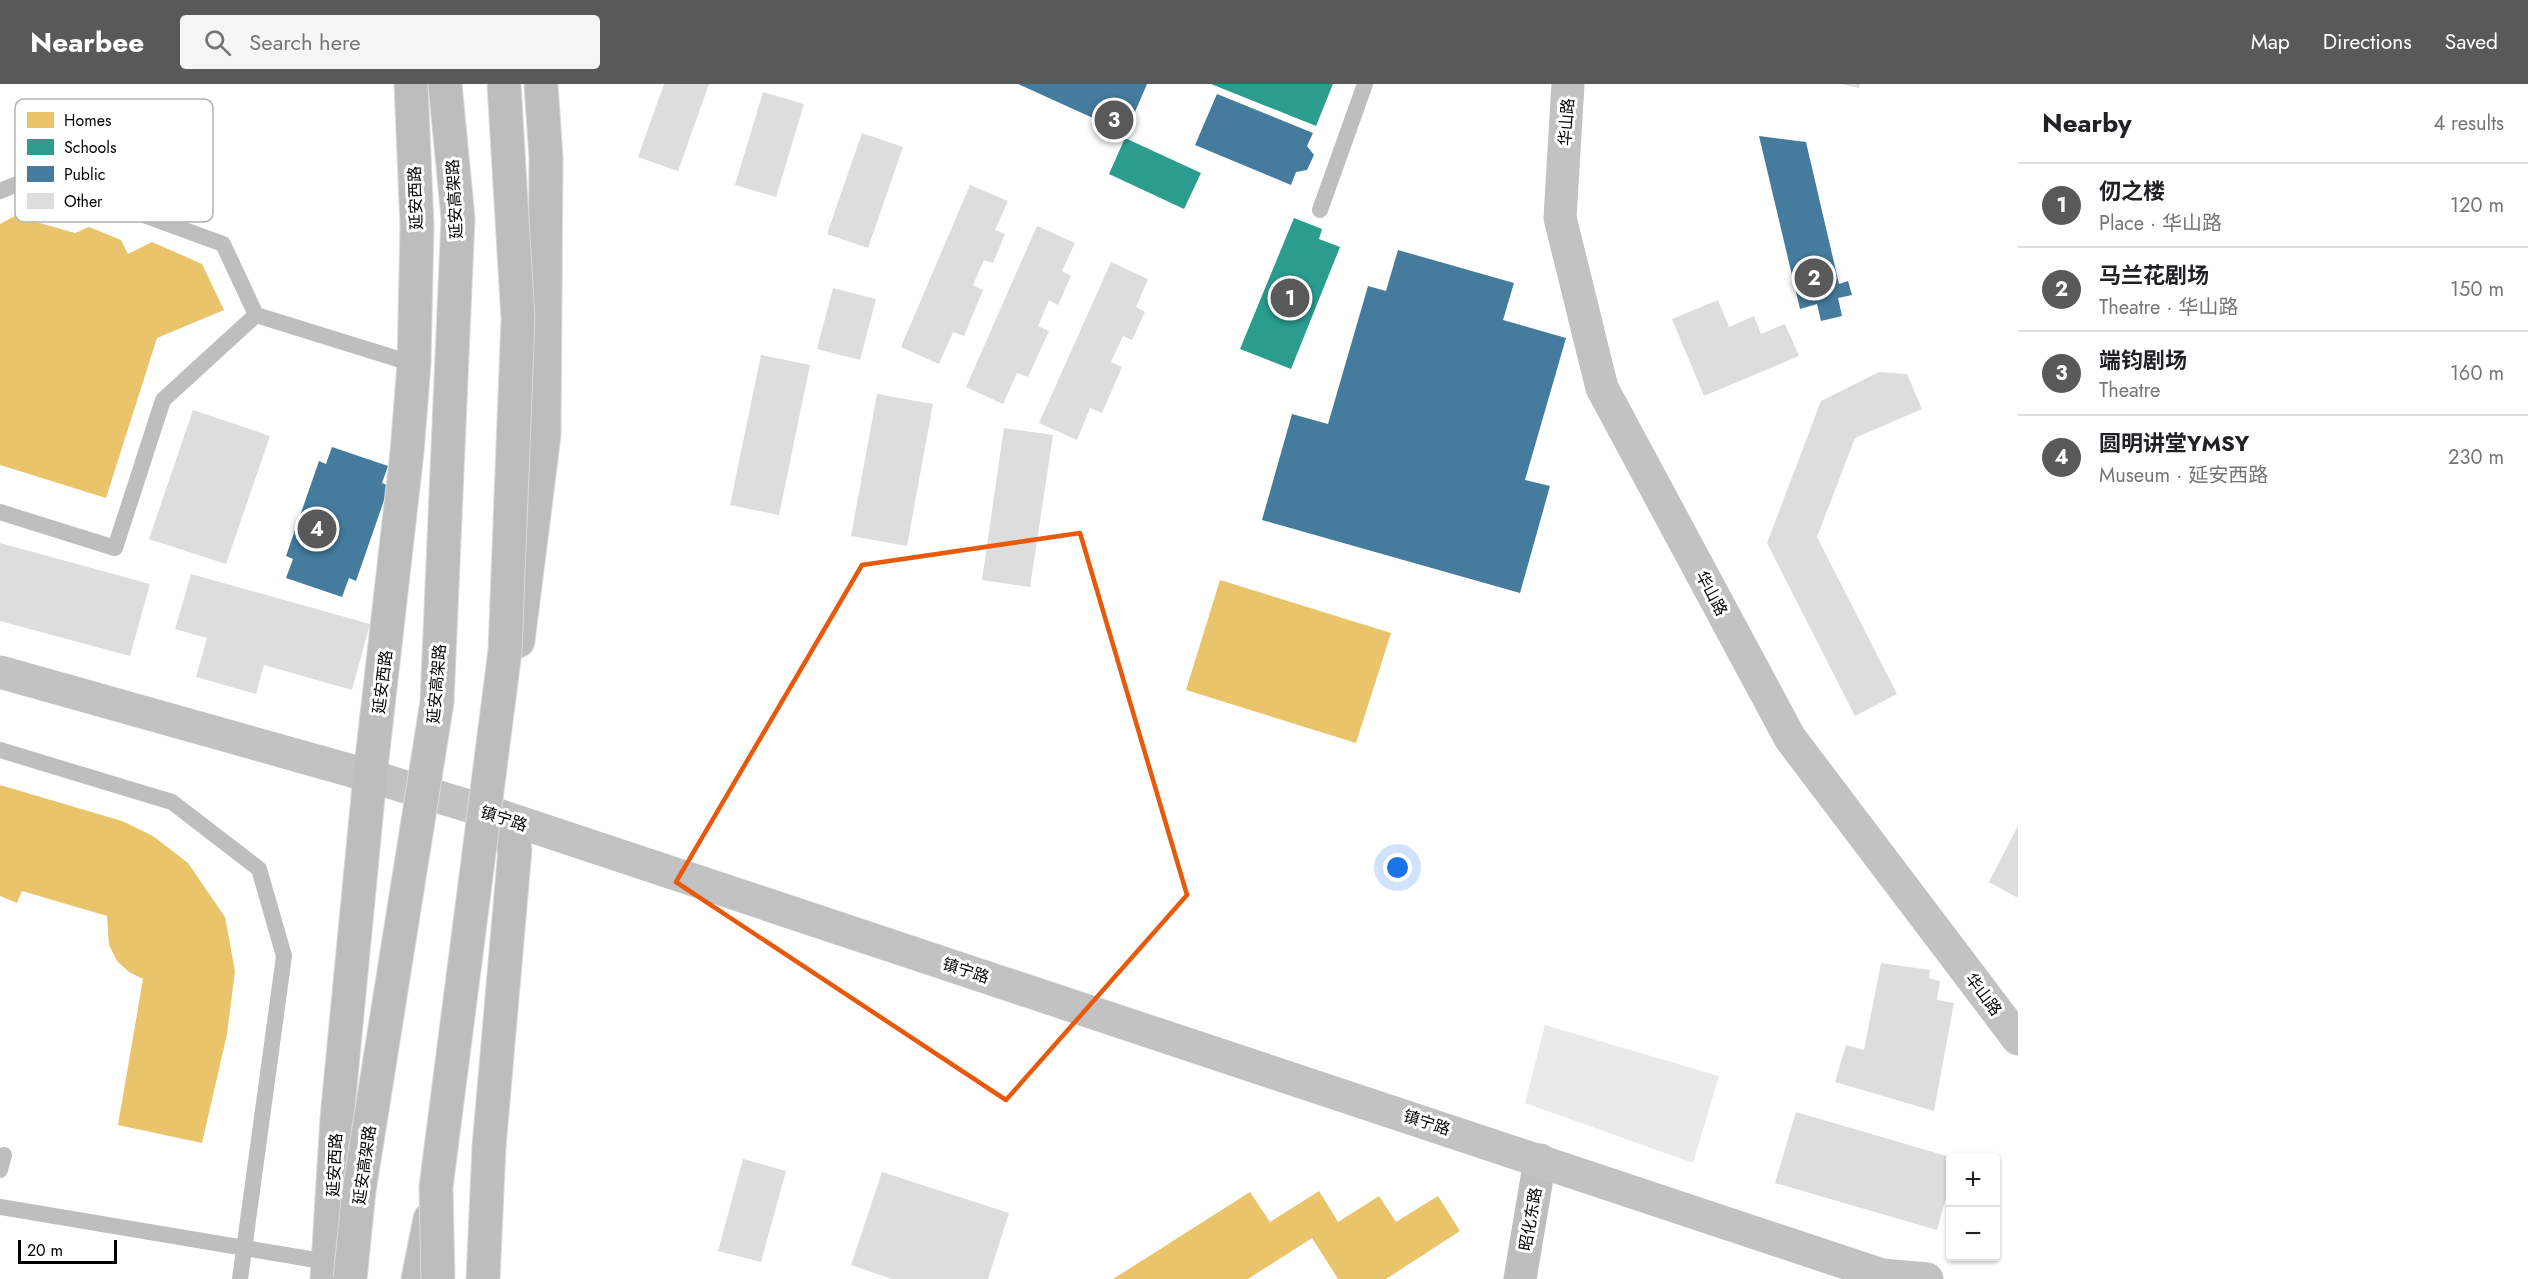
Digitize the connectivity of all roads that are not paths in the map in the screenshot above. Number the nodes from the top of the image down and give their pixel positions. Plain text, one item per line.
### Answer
1 (411, 84) edge
2 (445, 84) edge
3 (504, 84) edge
4 (541, 84) edge
5 (1365, 84) edge
6 (1568, 84) edge
7 (15, 185) edge
8 (0, 191) edge
9 (1320, 210) dead end
10 (163, 222) edge
11 (256, 315) junction
12 (414, 364) junction
13 (0, 512) edge
14 (0, 672) edge
15 (0, 750) edge
16 (370, 776) junction
17 (495, 814) junction
18 (2018, 1040) edge
19 (1540, 1160) junction
20 (436, 1187) junction
21 (0, 1207) edge
22 (243, 1247) junction
23 (336, 1275) edge
24 (240, 1279) edge
25 (418, 1279) edge
26 (428, 1279) edge
27 (438, 1279) edge
28 (483, 1279) edge
29 (1520, 1279) edge
30 (1927, 1279) edge

1 - 12 main road, 延安西路
2 - 23 main road, 延安高架路, bridge
3 - 20 main road, bridge
4 - 17 main road
5 - 9 lane
6 - 18 street, 华山路
7 - 8 lane
10 - 11 lane
11 - 12 lane
11 - 13 lane
12 - 16 main road, 延安西路
14 - 16 street, 镇宁路
15 - 22 lane
16 - 17 street, 镇宁路
16 - 23 main road, 延安西路
17 - 19 street, 镇宁路
17 - 26 main road
17 - 28 main road
19 - 29 street, 昭化东路
19 - 30 street, 镇宁路
20 - 25 main road, bridge
20 - 27 main road, bridge
21 - 22 lane
22 - 23 lane
22 - 24 lane

